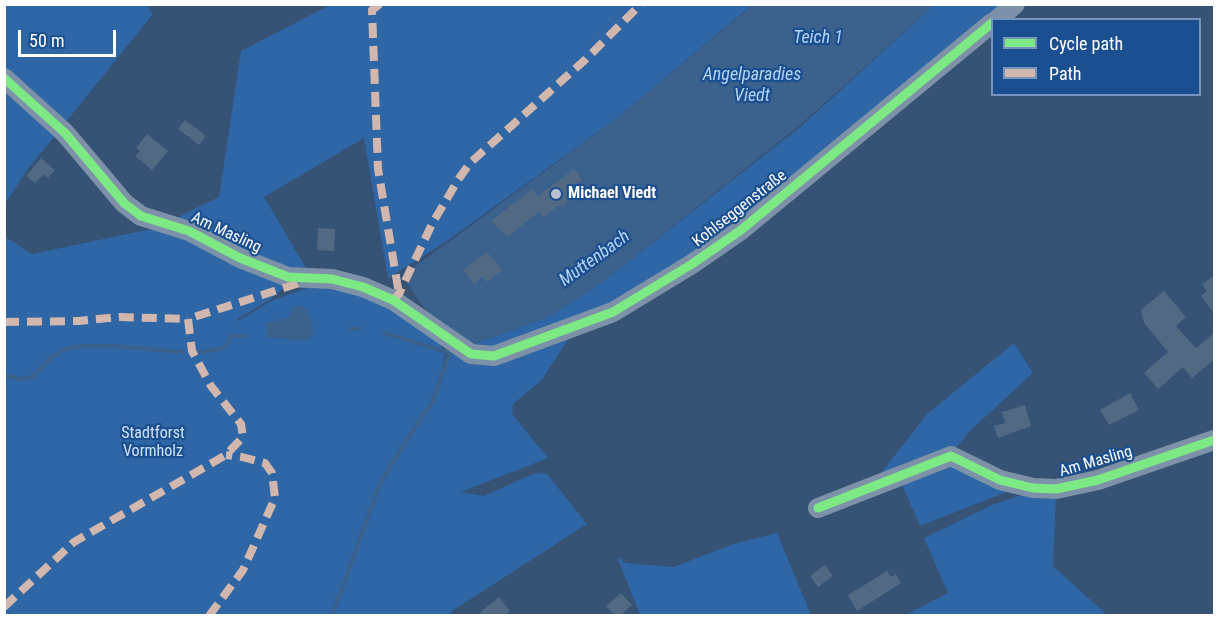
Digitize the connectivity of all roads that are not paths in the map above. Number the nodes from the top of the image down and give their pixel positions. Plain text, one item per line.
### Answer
1 (1015, 4) edge
2 (999, 18) edge
3 (991, 25) edge
4 (4, 78) edge
5 (471, 354) joint
6 (1215, 440) edge
7 (818, 507) dead end

1 - 2 street
3 - 5 street, Kohlseggenstraße
4 - 5 street, Am Masling
6 - 7 street, Am Masling

